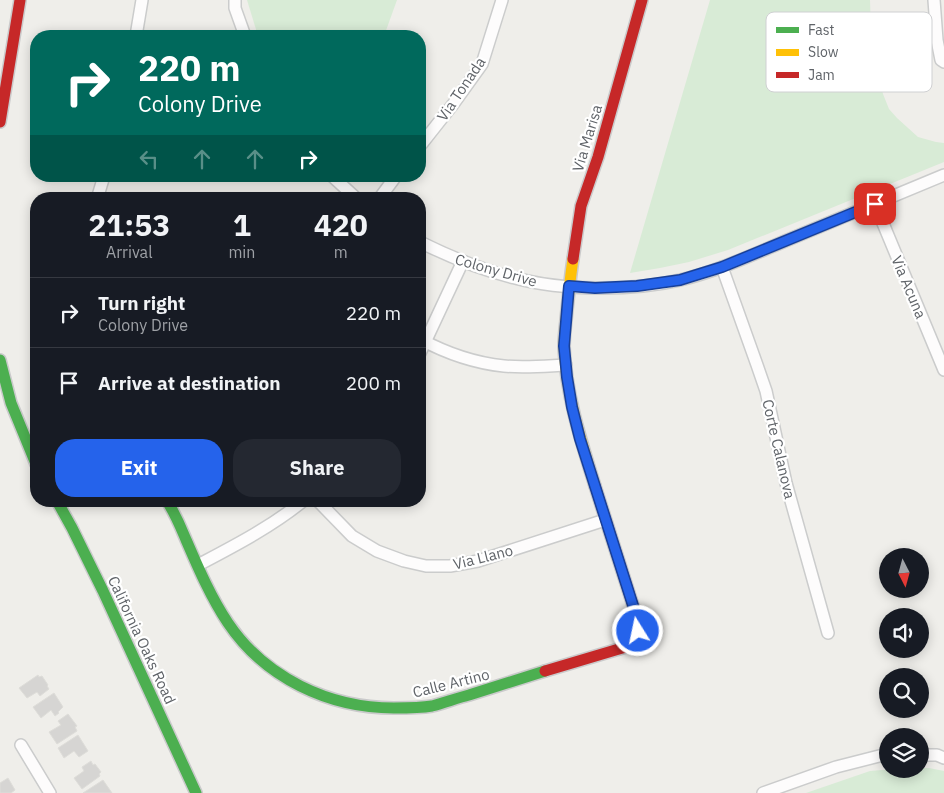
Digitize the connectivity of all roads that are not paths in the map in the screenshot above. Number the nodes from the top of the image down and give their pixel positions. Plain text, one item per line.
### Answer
1 (20, 0) edge
2 (142, 0) edge
3 (235, 0) edge
4 (502, 0) edge
5 (642, 0) edge
6 (934, 0) edge
7 (137, 30) edge
8 (243, 30) edge
9 (944, 62) edge
10 (1, 107) edge
11 (0, 122) edge
12 (426, 138) edge
13 (944, 175) edge
14 (339, 182) edge
15 (349, 192) edge
16 (875, 204) junction
17 (426, 245) edge
18 (463, 262) junction
19 (722, 267) junction
20 (569, 286) junction
21 (426, 334) edge
22 (426, 342) edge
23 (0, 360) edge
24 (566, 365) junction
25 (944, 370) edge
26 (30, 450) edge
27 (60, 507) edge
28 (170, 507) edge
29 (296, 507) edge
30 (324, 507) edge
31 (605, 520) junction
32 (198, 565) junction
33 (828, 633) dead end
34 (629, 646) joint
35 (21, 745) dead end
36 (929, 755) edge
37 (879, 756) edge
38 (944, 758) edge
39 (50, 793) edge
40 (196, 793) edge
41 (763, 793) edge

1 - 10 street
2 - 7 street
3 - 8 street
4 - 12 street, Via Tonada
5 - 20 street, Via Marisa
6 - 9 street
10 - 11 street
13 - 16 street, Colony Drive
14 - 15 street
16 - 19 street, Colony Drive
16 - 25 street, Via Acuna
17 - 18 street, Colony Drive
18 - 20 street, Colony Drive
18 - 21 street
19 - 20 street, Colony Drive
19 - 33 street, Corte Calanova
20 - 24 street, Via Marisa
22 - 24 street
23 - 26 street
24 - 31 street, Via Marisa
27 - 40 street, California Oaks Road
28 - 32 street, Calle Artino
29 - 32 street
30 - 31 street, Via Llano
31 - 34 street, Via Marisa
32 - 34 street, Calle Artino
35 - 39 street
36 - 38 street
37 - 41 street

